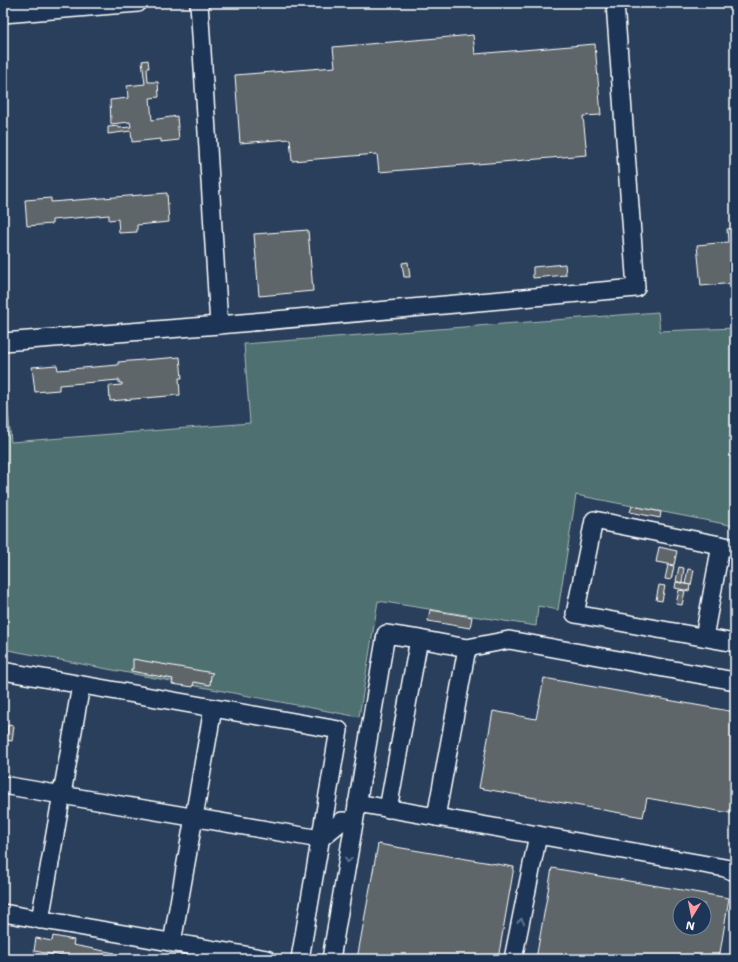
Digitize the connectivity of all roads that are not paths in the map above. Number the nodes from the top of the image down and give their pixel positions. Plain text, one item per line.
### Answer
1 (138, 3) edge
2 (199, 3) edge
3 (615, 3) edge
4 (45, 7) edge
5 (3, 14) edge
6 (219, 325) junction
7 (3, 342) edge
8 (728, 546) edge
9 (704, 637) junction
10 (418, 639) junction
11 (735, 643) edge
12 (467, 648) junction
13 (3, 671) edge
14 (735, 682) edge
15 (81, 685) junction
16 (213, 708) junction
17 (3, 785) edge
18 (62, 795) junction
19 (357, 803) junction
20 (388, 808) junction
21 (436, 817) junction
22 (194, 818) junction
23 (354, 822) junction
24 (538, 835) junction
25 (320, 839) junction
26 (735, 872) edge
27 (3, 913) edge
28 (40, 920) junction
29 (172, 943) junction
30 (267, 959) edge
31 (300, 959) edge
32 (331, 959) edge
33 (513, 959) edge

1 - 4 street
2 - 6 street
3 - 6 street
4 - 5 street
6 - 7 street
8 - 9 street
8 - 9 street
9 - 11 street
10 - 12 street
10 - 19 street
10 - 20 street
12 - 14 street
12 - 21 street
13 - 15 street
15 - 16 street
15 - 18 street
16 - 22 street
16 - 25 street
17 - 18 street
18 - 22 street
18 - 28 street
19 - 20 street
19 - 23 street
20 - 21 street
21 - 24 street
22 - 25 street
22 - 29 street
23 - 25 street
23 -> 32 street
24 - 26 street
33 -> 24 street
25 - 31 street
27 - 28 street
28 - 29 street
29 - 30 street

